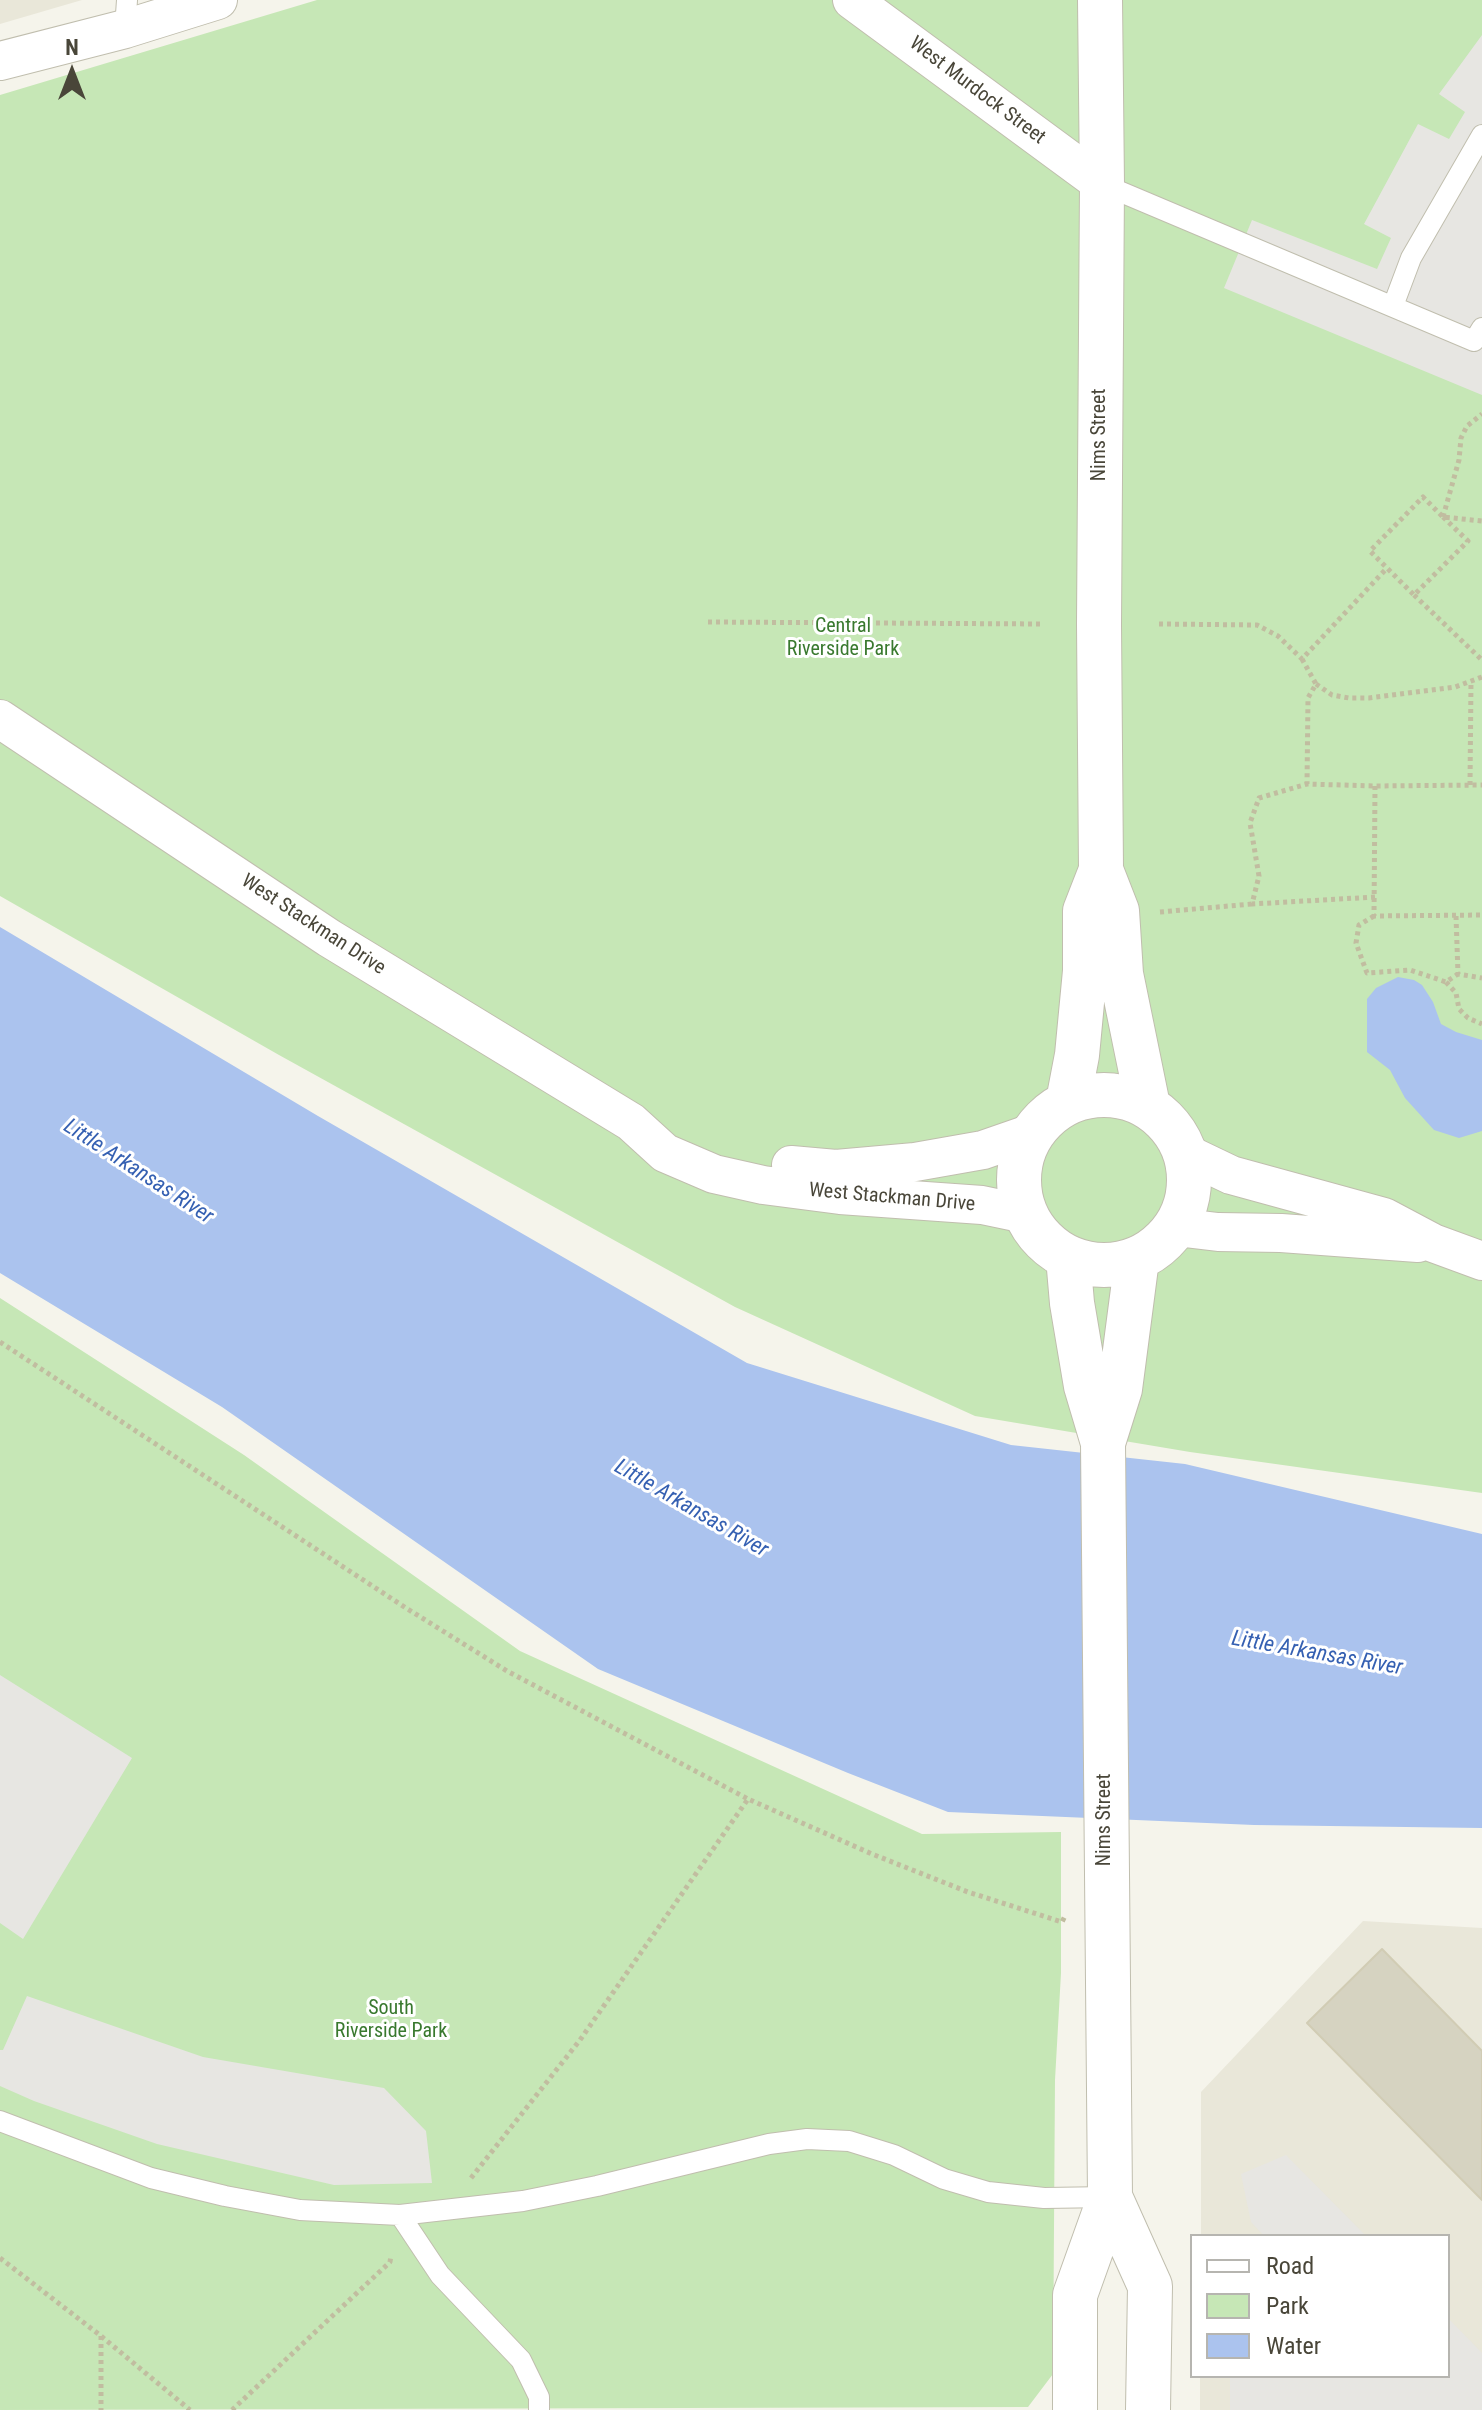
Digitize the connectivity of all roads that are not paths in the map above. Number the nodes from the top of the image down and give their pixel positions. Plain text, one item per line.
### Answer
1 (218, 0) edge
2 (852, 0) edge
3 (1100, 0) edge
4 (126, 14) edge
5 (0, 61) edge
6 (1482, 135) edge
7 (1102, 184) junction
8 (1393, 306) junction
9 (1482, 328) edge
10 (0, 719) edge
11 (1101, 870) junction
12 (1068, 1102) junction
13 (1148, 1106) junction
14 (631, 1122) junction
15 (1032, 1133) junction
16 (1185, 1153) junction
17 (1025, 1214) junction
18 (1176, 1227) junction
19 (1433, 1243) junction
20 (1068, 1257) junction
21 (1137, 1259) junction
22 (1482, 1261) edge
23 (1103, 1443) junction
24 (0, 2121) edge
25 (1110, 2197) junction
26 (400, 2215) junction
27 (539, 2410) edge
28 (1075, 2410) edge
29 (1148, 2410) edge

1 - 4 street
2 - 7 street, West Murdock Street
3 - 7 street, Nims Street
4 - 5 street
6 - 8 lane
7 - 8 lane
7 - 11 street, Nims Street
8 - 9 lane
10 - 14 street, West Stackman Drive
11 - 12 street, Nims Street
11 - 13 street, Nims Street
12 - 13 street
12 - 15 street
13 - 16 street
14 - 15 street, West Stackman Drive
14 - 17 street, West Stackman Drive
15 - 17 street
16 - 18 street
16 - 19 street
17 - 20 street
18 - 19 street
18 - 21 street
19 - 22 street
20 - 21 street
20 - 23 street, Nims Street
21 - 23 street, Nims Street
23 - 25 street, Nims Street
24 - 26 lane
25 - 26 lane
25 - 28 street, Nims Street
25 - 29 street, Nims Street
26 - 27 lane

